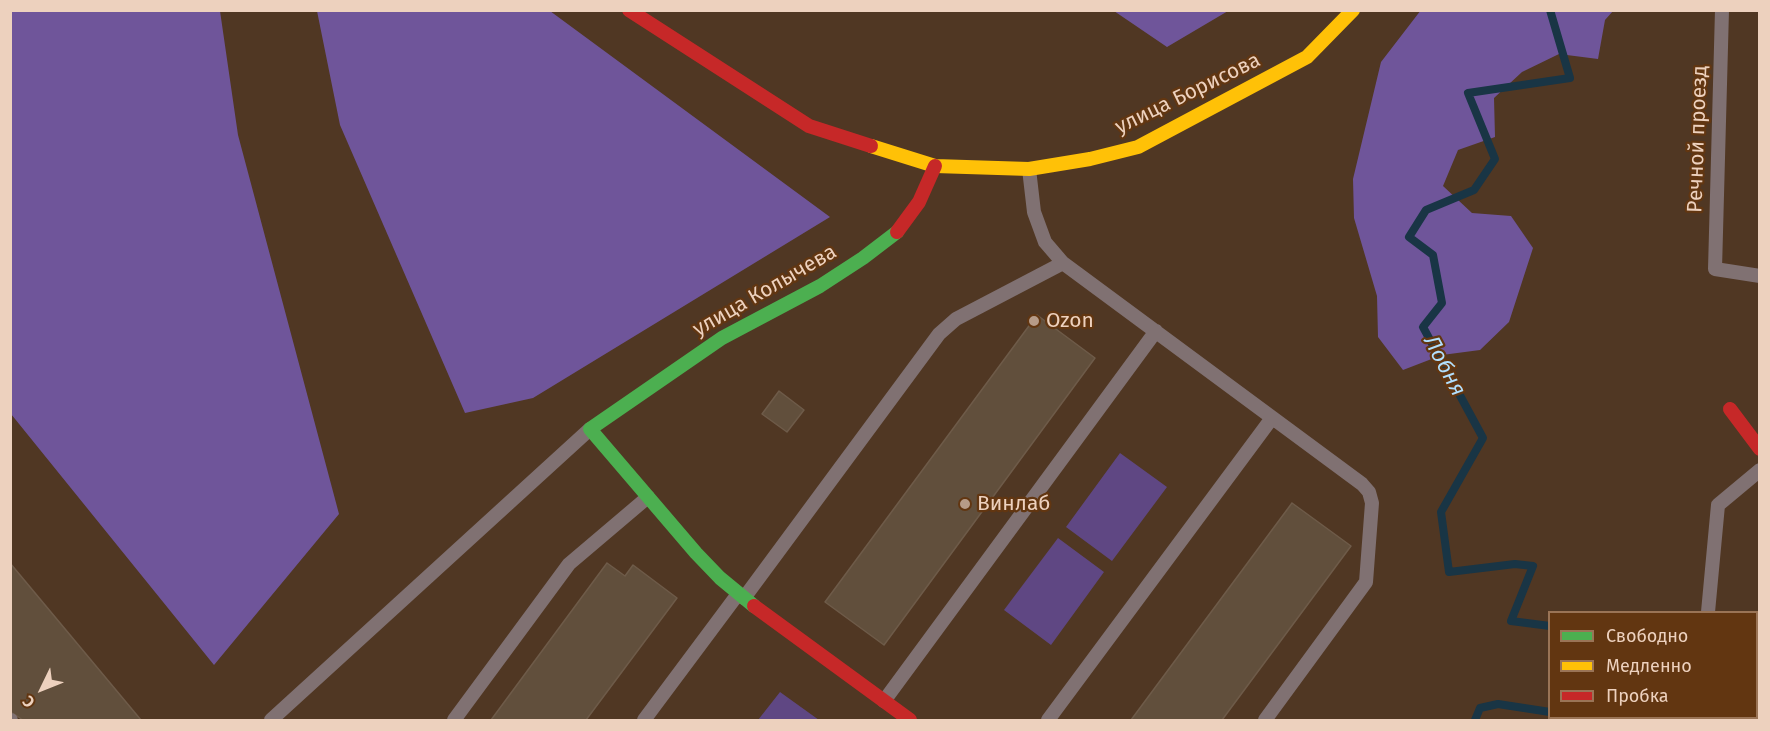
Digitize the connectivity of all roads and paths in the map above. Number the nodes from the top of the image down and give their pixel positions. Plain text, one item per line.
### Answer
1 (629, 10) edge
2 (1353, 10) edge
3 (1722, 10) edge
4 (936, 166) junction
5 (1029, 169) junction
6 (1063, 263) junction
7 (1760, 276) edge
8 (1156, 332) junction
9 (1730, 409) dead end
10 (1272, 418) junction
11 (590, 429) junction
12 (1760, 449) edge
13 (1760, 470) edge
14 (648, 497) junction
15 (741, 596) junction
16 (1708, 611) edge
17 (884, 701) junction
18 (271, 720) edge
19 (454, 720) edge
20 (644, 720) edge
21 (910, 720) edge
22 (1048, 720) edge
23 (1265, 720) edge

1 - 4 street, улица Борисова
2 - 5 street, улица Борисова
3 - 7 lane, Речной проезд
4 - 5 street, улица Борисова
4 - 11 street, улица Колычева
5 - 6 lane
6 - 8 lane
6 - 15 lane
8 - 10 lane
8 - 17 lane
9 - 12 street
10 - 22 lane
10 - 23 lane
11 - 14 street
11 - 18 lane
13 - 16 lane
14 - 15 street
14 - 19 lane
15 - 17 street
15 - 20 lane
17 - 21 street

